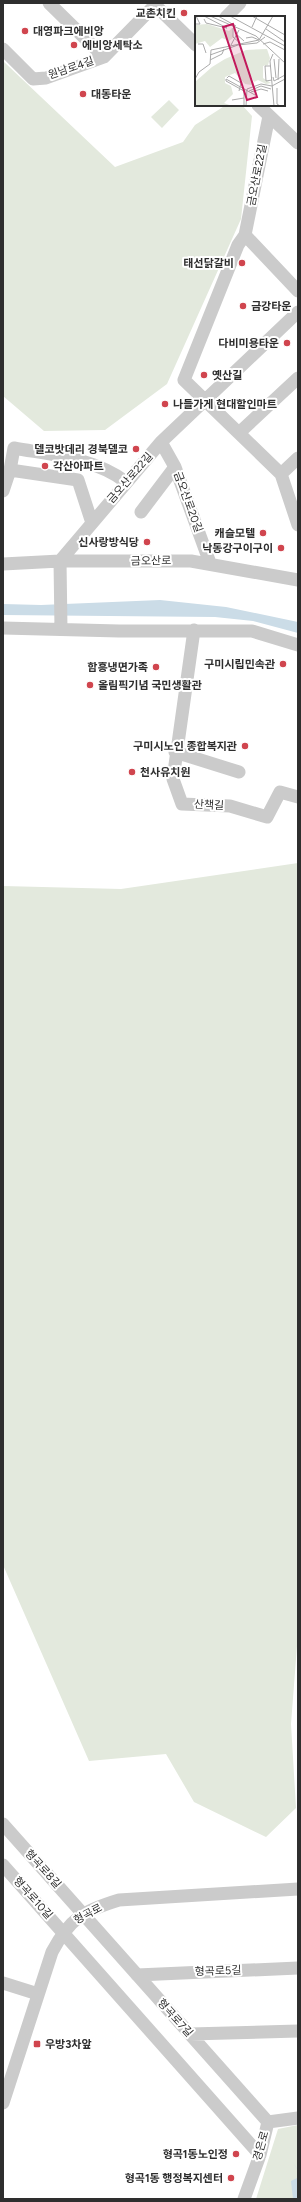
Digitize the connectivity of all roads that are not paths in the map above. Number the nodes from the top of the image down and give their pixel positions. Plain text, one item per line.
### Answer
1 (49, 3) edge
2 (240, 3) edge
3 (154, 4) edge
4 (227, 16) edge
5 (195, 44) edge
6 (3, 49) edge
7 (104, 57) junction
8 (259, 106) edge
9 (269, 116) junction
10 (298, 143) edge
11 (245, 235) junction
12 (298, 291) edge
13 (298, 312) edge
14 (298, 378) edge
15 (205, 400) junction
16 (240, 432) junction
17 (161, 442) junction
18 (298, 458) edge
19 (175, 467) junction
20 (10, 470) junction
21 (281, 474) junction
22 (126, 482) junction
23 (3, 491) edge
24 (141, 512) dead end
25 (92, 523) junction
26 (298, 523) edge
27 (60, 561) junction
28 (3, 564) edge
29 (210, 564) junction
30 (298, 580) edge
31 (3, 628) edge
32 (61, 629) junction
33 (194, 630) junction
34 (298, 644) edge
35 (175, 752) junction
36 (239, 772) dead end
37 (298, 797) edge
38 (3, 1824) edge
39 (3, 1865) edge
40 (298, 1889) edge
41 (83, 1914) junction
42 (62, 1932) junction
43 (298, 1968) edge
44 (137, 1975) junction
45 (3, 1983) edge
46 (38, 1994) junction
47 (298, 2031) edge
48 (190, 2034) junction
49 (5, 2089) edge
50 (3, 2103) edge
51 (298, 2118) edge
52 (268, 2122) junction
53 (260, 2155) junction
54 (244, 2199) edge

1 - 7 street, 원남로4길
2 - 4 street
3 - 5 street
3 - 7 street, 원남로4길
6 - 7 street, 원남로4길
8 - 9 street
9 - 10 street
9 - 11 street, 금오산로22길
11 - 12 street
11 - 15 street, 금오산로22길
13 - 15 street, 금오산로22길
14 - 16 street
15 - 16 street
15 - 17 street, 금오산로22길
16 - 21 street
17 - 19 street, 금오산로20길
17 - 22 street, 금오산로22길
18 - 21 street
19 - 24 street
19 - 29 street, 금오산로20길
20 - 22 street
20 - 23 street
20 - 25 street
21 - 26 street
22 - 25 street, 금오산로22길
25 - 27 street, 금오산로22길
27 - 28 street, 금오산로
27 - 29 street, 금오산로
27 - 32 street
29 - 30 street, 금오산로
31 - 32 street
32 - 33 street
33 - 34 street
33 - 35 street, 산책길
35 - 36 street
35 - 37 street, 산책길
38 - 41 street, 형곡로8길
39 - 42 street, 형곡로10길
40 - 41 street, 형곡로
41 - 42 street, 형곡로
41 - 44 street, 형곡로7길
42 - 46 street, 형곡로
42 - 53 street, 형곡로10길
43 - 44 street, 형곡로5길
44 - 48 street, 형곡로7길
45 - 46 street
46 - 49 street, 형곡로
47 - 48 street
48 - 52 street, 형곡로7길
49 - 50 street, 형곡로
51 - 52 street, 경은로
52 - 53 street, 경은로
53 - 54 street, 경은로

